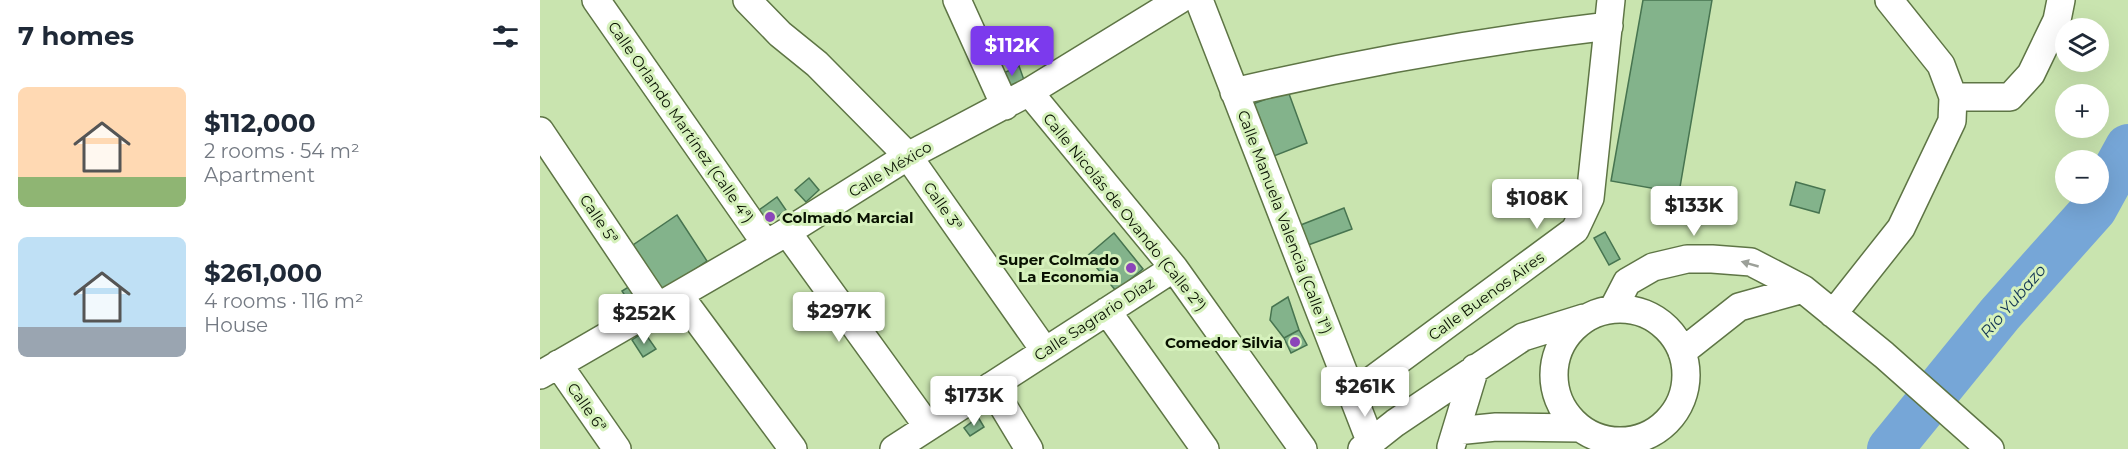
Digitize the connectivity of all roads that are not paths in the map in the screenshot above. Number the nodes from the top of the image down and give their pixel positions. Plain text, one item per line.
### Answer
1 (596, 0) edge
2 (747, 0) edge
3 (957, 0) edge
4 (1179, 0) edge
5 (1199, 0) edge
6 (1889, 0) edge
7 (2061, 0) edge
8 (1610, 13) edge
9 (1029, 92) junction
10 (1234, 92) junction
11 (1953, 97) junction
12 (1005, 106) junction
13 (540, 131) edge
14 (908, 156) junction
15 (777, 238) junction
16 (1174, 268) junction
17 (1803, 289) junction
18 (668, 301) junction
19 (1107, 311) junction
20 (1601, 312) junction
21 (1833, 314) junction
22 (1046, 351) junction
23 (1682, 352) junction
24 (546, 368) edge
25 (1475, 368) junction
26 (991, 386) junction
27 (1353, 394) junction
28 (1672, 417) junction
29 (928, 427) junction
30 (1579, 428) junction
31 (1453, 440) edge
32 (1366, 446) edge
33 (617, 449) edge
34 (794, 449) edge
35 (894, 449) edge
36 (1029, 449) edge
37 (1204, 449) edge
38 (1303, 449) edge
39 (1661, 449) edge
40 (1990, 449) edge

1 - 15 street, Calle Orlando Martínez (Calle 4ª)
2 - 14 street, Calle 3ª
3 - 12 street
4 - 9 street, Calle México
5 - 10 street, Calle Manuela Valencia (Calle 1ª)
6 - 11 street
7 - 11 street
8 - 10 street
8 - 27 street, Calle Buenos Aires
9 - 12 street, Calle México
9 - 16 street, Calle Nicolás de Ovando (Calle 2ª)
10 - 27 street, Calle Manuela Valencia (Calle 1ª)
11 - 21 street
12 - 14 street, Calle México
13 - 18 street, Calle 5ª
14 - 15 street, Calle México
14 - 22 street, Calle 3ª
15 - 18 street, Calle México
15 - 29 street, Calle Orlando Martínez (Calle 4ª)
16 - 19 street, Calle Sagrario Díaz
16 - 38 street, Calle Nicolás de Ovando (Calle 2ª)
17 -> 20 street
17 - 21 street
17 - 23 street
18 - 24 street, Calle México
18 - 34 street, Calle 5ª
19 - 22 street, Calle Sagrario Díaz
19 - 37 street
20 - 23 street
20 - 25 street
20 - 30 street
21 - 40 street
22 - 26 street, Calle Sagrario Díaz
23 - 28 street
24 - 33 street, Calle 6ª
25 - 31 street
25 - 32 street
26 - 29 street, Calle Sagrario Díaz
26 - 36 street
27 - 32 street, Calle Manuela Valencia (Calle 1ª)
28 - 30 street
28 - 39 street
29 - 35 street, Calle Sagrario Díaz
30 - 31 street

